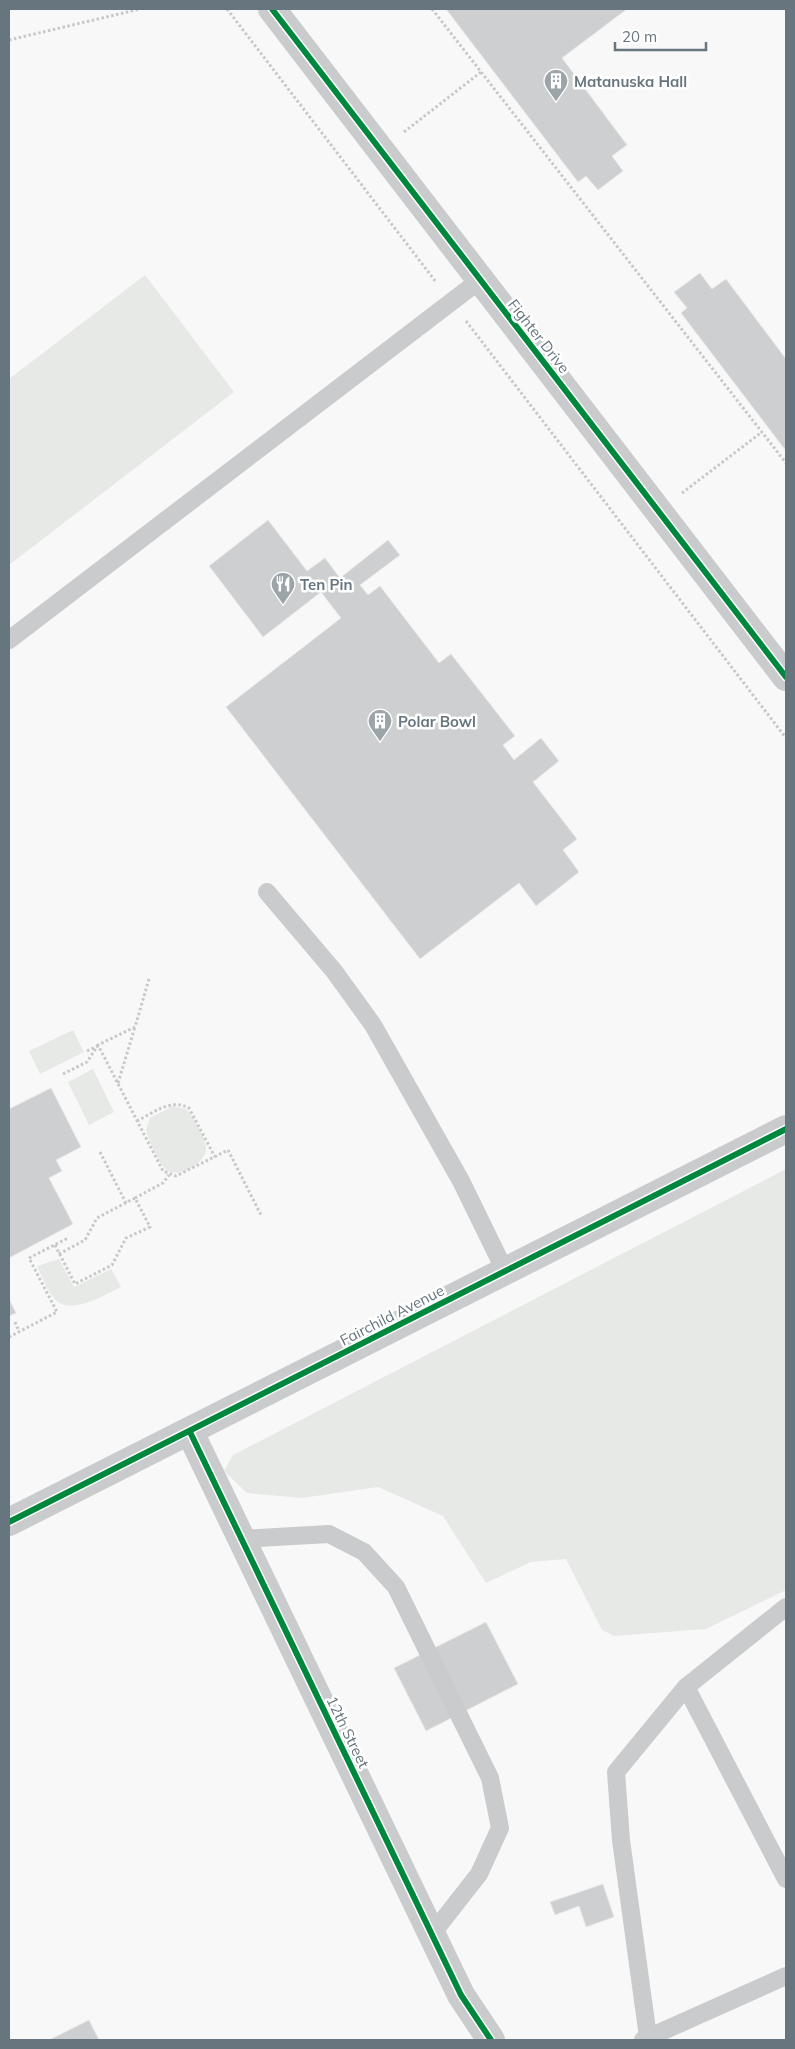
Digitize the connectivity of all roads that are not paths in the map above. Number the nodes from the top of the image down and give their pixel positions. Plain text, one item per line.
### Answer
1 (272, 9) edge
2 (480, 280) junction
3 (9, 640) edge
4 (786, 677) edge
5 (267, 892) dead end
6 (786, 1128) edge
7 (505, 1272) junction
8 (190, 1432) junction
9 (9, 1522) edge
10 (241, 1539) junction
11 (786, 1607) edge
12 (686, 1687) junction
13 (786, 1879) edge
14 (432, 1934) junction
15 (786, 1976) edge
16 (645, 2039) edge
17 (491, 2040) edge

1 - 2 street, Fighter Drive
2 - 3 lane
2 - 4 street, Fighter Drive
5 - 7 lane
6 - 7 street, Fairchild Avenue
7 - 8 street, Fairchild Avenue
8 - 9 street, Fairchild Avenue
8 - 10 street, 12th Street
10 - 14 street, 12th Street
10 - 14 lane
11 - 12 lane
12 - 13 lane
12 - 16 lane
14 - 17 street, 12th Street
15 - 16 lane

